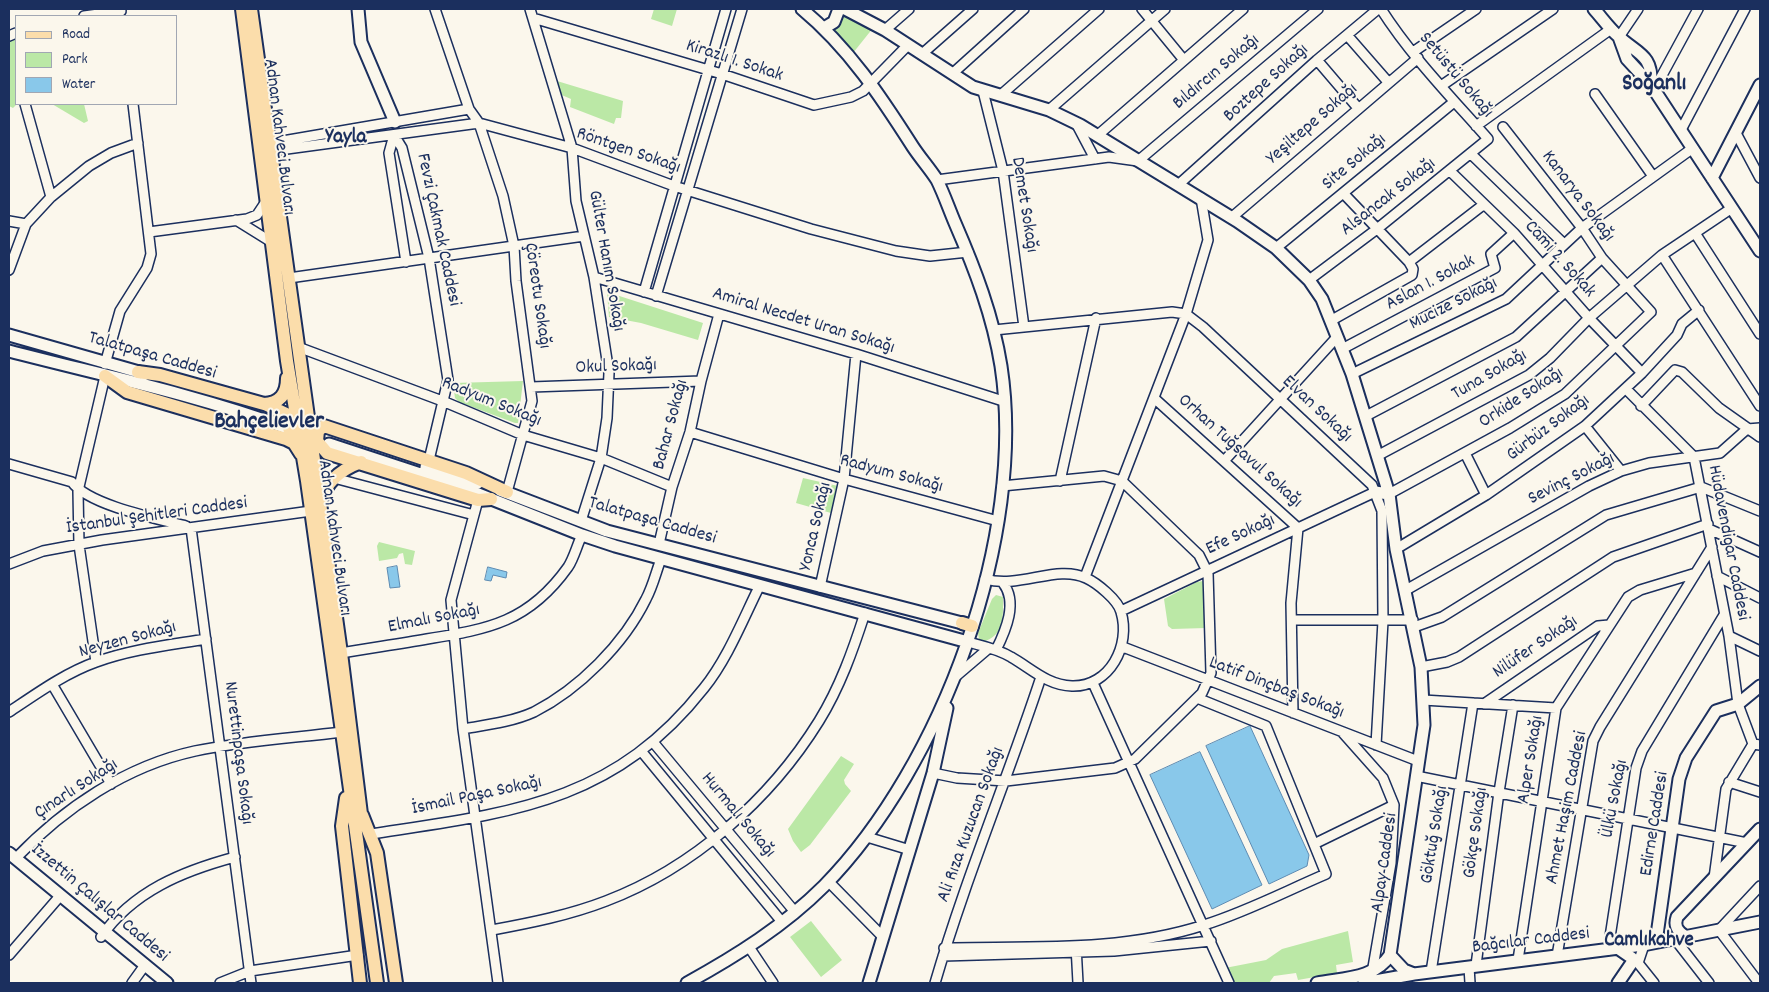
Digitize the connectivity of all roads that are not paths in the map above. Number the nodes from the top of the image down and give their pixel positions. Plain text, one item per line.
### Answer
1 (242, 9) edge
2 (251, 9) edge
3 (358, 9) edge
4 (435, 9) edge
5 (726, 9) edge
6 (742, 9) edge
7 (802, 9) edge
8 (839, 9) edge
9 (845, 9) edge
10 (909, 9) edge
11 (973, 9) edge
12 (1024, 9) edge
13 (1099, 9) edge
14 (1142, 9) edge
15 (1164, 9) edge
16 (1243, 9) edge
17 (1318, 9) edge
18 (1379, 9) edge
19 (1476, 9) edge
20 (1553, 9) edge
21 (1638, 9) edge
22 (1698, 9) edge
23 (1745, 9) edge
24 (1598, 10) edge
25 (121, 12) edge
26 (1013, 12) edge
27 (531, 13) edge
28 (93, 15) edge
29 (1152, 20) junction
30 (824, 28) junction
31 (885, 30) junction
32 (1615, 33) junction
33 (1347, 35) junction
34 (908, 45) junction
35 (922, 54) junction
36 (1415, 55) junction
37 (1183, 60) junction
38 (1317, 60) junction
39 (708, 70) junction
40 (722, 74) junction
41 (952, 74) junction
42 (1388, 82) junction
43 (872, 84) junction
44 (1441, 86) junction
45 (1760, 86) edge
46 (1652, 88) junction
47 (983, 90) junction
48 (1002, 94) junction
49 (1596, 94) dead end
50 (1454, 102) junction
51 (25, 105) edge
52 (133, 105) edge
53 (469, 108) junction
54 (1358, 108) junction
55 (1050, 110) junction
56 (395, 122) junction
57 (1076, 122) junction
58 (479, 123) junction
59 (1476, 126) junction
60 (1503, 127) dead end
61 (1681, 130) junction
62 (1736, 133) junction
63 (394, 135) junction
64 (1098, 136) junction
65 (1488, 139) joint
66 (138, 143) junction
67 (271, 147) junction
68 (572, 148) junction
69 (1117, 148) junction
70 (1693, 148) junction
71 (1471, 154) junction
72 (1109, 157) junction
73 (1096, 159) junction
74 (1138, 161) junction
75 (1003, 171) junction
76 (1450, 171) junction
77 (1759, 173) edge
78 (1652, 175) junction
79 (1712, 178) junction
80 (936, 180) junction
81 (674, 186) junction
82 (1178, 186) junction
83 (687, 190) junction
84 (1344, 194) junction
85 (51, 197) junction
86 (1201, 198) junction
87 (268, 200) junction
88 (1483, 205) junction
89 (1732, 208) junction
90 (1231, 218) junction
91 (236, 220) junction
92 (9, 221) edge
93 (26, 224) junction
94 (1582, 228) junction
95 (1377, 229) junction
96 (149, 232) junction
97 (1514, 233) junction
98 (1696, 233) junction
99 (584, 236) junction
100 (272, 243) junction
101 (1564, 244) junction
102 (514, 246) junction
103 (1276, 248) junction
104 (1760, 251) edge
105 (968, 252) junction
106 (1662, 255) junction
107 (429, 258) junction
108 (1602, 258) junction
109 (406, 262) junction
110 (1409, 262) junction
111 (1544, 265) junction
112 (9, 270) edge
113 (594, 277) junction
114 (289, 278) junction
115 (1309, 280) junction
116 (1627, 285) junction
117 (1566, 290) junction
118 (644, 292) junction
119 (656, 296) junction
120 (1699, 310) junction
121 (719, 314) junction
122 (1186, 314) junction
123 (1096, 318) junction
124 (1589, 318) junction
125 (1332, 320) junction
126 (1024, 327) junction
127 (994, 330) junction
128 (1760, 334) edge
129 (9, 335) edge
130 (1337, 336) junction
131 (298, 347) junction
132 (1616, 347) junction
133 (9, 350) edge
134 (1342, 350) junction
135 (856, 354) junction
136 (287, 361) junction
137 (105, 370) junction
138 (138, 372) junction
139 (1642, 372) junction
140 (1352, 374) junction
141 (701, 381) junction
142 (608, 384) junction
143 (531, 387) junction
144 (1626, 389) junction
145 (1154, 398) junction
146 (1280, 399) junction
147 (1003, 401) junction
148 (445, 402) junction
149 (264, 404) junction
150 (1641, 406) junction
151 (1760, 406) edge
152 (306, 411) junction
153 (1366, 416) junction
154 (1586, 426) junction
155 (285, 428) junction
156 (1760, 428) edge
157 (1747, 430) junction
158 (690, 432) junction
159 (327, 435) junction
160 (523, 435) junction
161 (1760, 437) edge
162 (1466, 452) junction
163 (1377, 456) junction
164 (1694, 457) junction
165 (601, 458) junction
166 (303, 460) junction
167 (429, 460) junction
168 (1224, 461) junction
169 (361, 462) junction
170 (9, 464) edge
171 (1621, 471) junction
172 (334, 478) junction
173 (844, 479) junction
174 (1060, 481) junction
175 (1122, 481) junction
176 (1002, 486) junction
177 (1701, 486) junction
178 (672, 487) junction
179 (78, 491) junction
180 (507, 492) junction
181 (1375, 492) junction
182 (1389, 494) junction
183 (1486, 495) junction
184 (485, 499) junction
185 (1760, 511) edge
186 (316, 515) junction
187 (474, 516) junction
188 (998, 520) junction
189 (582, 521) junction
190 (1708, 526) junction
191 (191, 528) junction
192 (1298, 528) junction
193 (582, 536) junction
194 (659, 544) junction
195 (79, 545) junction
196 (1712, 546) junction
197 (1396, 549) junction
198 (1760, 552) edge
199 (661, 559) junction
200 (9, 564) edge
201 (1207, 571) junction
202 (1696, 573) junction
203 (1717, 576) junction
204 (1084, 577) junction
205 (985, 579) junction
206 (1003, 582) junction
207 (760, 585) junction
208 (820, 587) junction
209 (1406, 590) junction
210 (1760, 598) edge
211 (1121, 611) junction
212 (865, 613) junction
213 (1724, 615) junction
214 (1292, 620) junction
215 (1383, 621) junction
216 (1414, 623) junction
217 (967, 624) junction
218 (1610, 625) junction
219 (455, 634) junction
220 (1729, 636) junction
221 (206, 639) junction
222 (968, 642) junction
223 (1123, 647) junction
224 (993, 649) junction
225 (1760, 651) edge
226 (341, 653) junction
227 (96, 662) junction
228 (1422, 667) junction
229 (1041, 678) junction
230 (1208, 680) junction
231 (953, 682) junction
232 (1093, 683) junction
233 (52, 684) junction
234 (1760, 686) edge
235 (1197, 698) junction
236 (1423, 700) junction
237 (1473, 703) junction
238 (1484, 704) junction
239 (1738, 704) junction
240 (1513, 705) junction
241 (1556, 708) junction
242 (9, 712) edge
243 (1293, 713) junction
244 (463, 729) junction
245 (1341, 731) junction
246 (342, 732) junction
247 (653, 742) junction
248 (1376, 744) junction
249 (1756, 744) edge
250 (220, 747) junction
251 (642, 752) junction
252 (1129, 761) junction
253 (1418, 761) junction
254 (933, 773) junction
255 (1416, 776) junction
256 (906, 779) junction
257 (1006, 781) junction
258 (1729, 782) junction
259 (348, 783) junction
260 (111, 784) junction
261 (1460, 784) junction
262 (1499, 792) junction
263 (1760, 792) edge
264 (1542, 800) junction
265 (1394, 805) junction
266 (1583, 809) junction
267 (361, 812) junction
268 (477, 818) junction
269 (1626, 818) junction
270 (1671, 826) junction
271 (726, 828) junction
272 (1760, 829) edge
273 (371, 834) junction
274 (867, 837) junction
275 (1720, 837) junction
276 (715, 839) junction
277 (1747, 843) junction
278 (1314, 844) junction
279 (910, 850) junction
280 (235, 857) junction
281 (11, 858) edge
282 (1714, 878) junction
283 (828, 881) junction
284 (1760, 886) edge
285 (58, 898) junction
286 (796, 912) junction
287 (782, 922) junction
288 (1760, 922) edge
289 (1205, 925) junction
290 (492, 930) junction
291 (1718, 930) junction
292 (103, 934) junction
293 (883, 937) junction
294 (1680, 937) junction
295 (1212, 941) junction
296 (1648, 944) junction
297 (748, 947) junction
298 (1076, 949) junction
299 (1613, 949) junction
300 (944, 952) junction
301 (358, 955) junction
302 (1390, 955) junction
303 (9, 956) edge
304 (1557, 956) junction
305 (1518, 960) junction
306 (1472, 966) junction
307 (144, 968) junction
308 (250, 971) junction
309 (1431, 972) junction
310 (1372, 973) junction
311 (1414, 974) junction
312 (694, 982) edge
313 (132, 983) edge
314 (158, 983) edge
315 (167, 983) edge
316 (220, 983) edge
317 (251, 983) edge
318 (360, 983) edge
319 (377, 983) edge
320 (385, 983) edge
321 (396, 983) edge
322 (498, 983) edge
323 (773, 983) edge
324 (869, 983) edge
325 (935, 983) edge
326 (1078, 983) edge
327 (1229, 983) edge
328 (1317, 983) edge
329 (1364, 983) edge
330 (1470, 983) edge
331 (1618, 983) edge
332 (1654, 983) edge
333 (1709, 983) edge
334 (1759, 983) edge

1 - 87 main road, Adnan Kahveci Bulvarı
2 - 67 main road, Adnan Kahveci Bulvarı
3 - 56 main road
4 - 53 street, Çöreotu Sokağı
5 - 39 street
6 - 40 street
7 - 30 main road
8 - 30 main road
9 - 31 main road, Alpay Caddesi
10 - 31 street
11 - 35 street
12 - 26 street
13 - 48 street
14 - 29 street
15 - 29 street
16 - 37 street
17 - 74 street, Bıldırcın Sokağı
18 - 33 street, Boztepe Sokağı
18 - 36 street, Setüstü Sokağı
19 - 36 street, Yeşiltepe Sokağı
20 - 44 street
21 - 32 street
22 - 46 street
23 - 61 street
24 - 32 main road
25 - 28 street
26 - 41 street
27 - 39 street, Kirazlı 1. Sokak
27 - 68 street, Gülter Hanım Sokağı
29 - 37 street
29 - 55 street
30 - 43 main road
31 - 34 main road, Alpay Caddesi
32 - 46 main road
32 - 59 street
33 - 38 street, Boztepe Sokağı
33 - 42 street
34 - 35 main road, Alpay Caddesi
34 - 43 street, Kirazlı 1. Sokak
35 - 41 main road, Alpay Caddesi
36 - 42 street, Yeşiltepe Sokağı
36 - 44 street, Setüstü Sokağı
37 - 64 street
38 - 54 street
38 - 82 street, Boztepe Sokağı
39 - 40 street, Kirazlı 1. Sokak
39 - 81 street
40 - 43 street, Kirazlı 1. Sokak
40 - 83 street
41 - 47 main road, Alpay Caddesi
42 - 54 street, Yeşiltepe Sokağı
43 - 80 main road
44 - 50 street, Setüstü Sokağı
45 - 62 main road
46 - 61 main road
47 - 48 main road, Alpay Caddesi
47 - 75 street, Demet Sokağı
48 - 55 main road, Alpay Caddesi
49 - 78 street
50 - 59 street, Setüstü Sokağı
50 - 84 street, Site Sokağı
51 - 85 street
52 - 66 street
53 - 56 street
53 - 58 street, Çöreotu Sokağı
54 - 90 street, Yeşiltepe Sokağı
55 - 57 main road, Alpay Caddesi
56 - 67 street
57 - 64 main road, Alpay Caddesi
57 - 73 street
58 - 63 street, Röntgen Sokağı
58 - 68 street, Röntgen Sokağı
58 - 102 street, Çöreotu Sokağı
59 - 65 street, Setüstü Sokağı
60 - 94 street, Kanarya Sokağı
61 - 70 main road
62 - 77 street
62 - 79 main road
63 - 67 street, Röntgen Sokağı
63 - 107 street, Fevzi Çakmak Caddesi
63 - 109 street, Fevzi Çakmak Caddesi
64 - 69 main road, Alpay Caddesi
65 - 71 street, Alsancak Sokağı
66 - 85 street
66 - 96 street
67 - 114 main road, Adnan Kahveci Bulvarı
68 - 81 street, Röntgen Sokağı
68 - 99 street, Gülter Hanım Sokağı
69 - 72 street
69 - 74 main road, Alpay Caddesi
70 - 78 street, Mucize Sokağı
70 - 79 main road
71 - 76 street, Alsancak Sokağı
71 - 101 street
72 - 73 street
72 - 74 street
73 - 75 street
74 - 82 main road, Alpay Caddesi
75 - 80 street
75 - 126 street, Demet Sokağı
76 - 88 street, Cami 2. Sokak
76 - 95 street, Alsancak Sokağı
78 - 94 street, Mucize Sokağı
79 - 89 main road
80 - 105 main road
81 - 83 street, Röntgen Sokağı
81 - 118 street
82 - 86 main road, Alpay Caddesi
83 - 105 street, Röntgen Sokağı
83 - 119 street
84 - 95 street
84 - 103 street, Site Sokağı
85 - 93 street
86 - 90 main road, Alpay Caddesi
86 - 122 street
87 - 91 street
87 - 100 main road, Adnan Kahveci Bulvarı
88 - 97 street, Cami 2. Sokak
88 - 110 street
89 - 98 street, Tuna Sokağı
89 - 104 main road
90 - 103 main road, Alpay Caddesi
91 - 96 street
91 - 100 street
92 - 93 street
93 - 112 street
94 - 101 street, Mucize Sokağı
94 - 108 street, Kanarya Sokağı
95 - 110 street
95 - 115 street, Alsancak Sokağı
96 - 137 street
97 - 111 street, Cami 2. Sokak
97 - 134 street, Aslan 1. Sokak
98 - 106 street, Tuna Sokağı
98 - 128 street
99 - 102 street
99 - 113 street, Gülter Hanım Sokağı
100 - 136 main road, Adnan Kahveci Bulvarı
101 - 111 street, Mucize Sokağı
102 - 107 street
102 - 143 street, Çöreotu Sokağı
103 - 115 main road, Alpay Caddesi
105 - 127 main road
106 - 116 street, Tuna Sokağı
106 - 120 street
107 - 109 street
107 - 148 street, Fevzi Çakmak Caddesi
108 - 116 street, Kanarya Sokağı
108 - 117 street
109 - 114 street
110 - 125 street
111 - 117 street, Cami 2. Sokak
111 - 140 street, Mucize Sokağı
113 - 118 street, Amiral Necdet Uran Sokağı
113 - 142 street, Gülter Hanım Sokağı
114 - 131 main road, Adnan Kahveci Bulvarı
115 - 125 main road, Alpay Caddesi
116 - 124 street, Tuna Sokağı
116 - 132 street, Orkide Sokağı
117 - 124 street, Cami 2. Sokak
117 - 153 street
118 - 119 street, Amiral Necdet Uran Sokağı
119 - 121 street, Amiral Necdet Uran Sokağı
120 - 139 street, Gürbüz Sokağı
120 - 151 street
121 - 135 street, Amiral Necdet Uran Sokağı
121 - 141 street, Bahar Sokağı
122 - 123 street
122 - 145 street
122 - 146 street, Elvan Sokağı
123 - 126 street
123 - 174 street
124 - 132 street, Cami 2. Sokak
124 - 163 street, Tuna Sokağı
125 - 130 main road, Alpay Caddesi
126 - 127 street
127 - 147 main road
129 - 137 main road, Talatpaşa Caddesi
130 - 134 main road, Alpay Caddesi
130 - 146 street
131 - 148 street, Radyum Sokağı
131 - 152 main road, Adnan Kahveci Bulvarı
132 - 139 street, Cami 2. Sokak
132 - 162 street, Orkide Sokağı
133 - 137 main road, Talatpaşa Caddesi
134 - 140 main road, Alpay Caddesi
135 - 147 street, Amiral Necdet Uran Sokağı
135 - 173 street, Yonca Sokağı
136 - 149 main road
136 - 166 main road, Adnan Kahveci Bulvarı
137 - 138 main road, Talatpaşa Caddesi
137 - 155 main road
137 - 179 street
138 - 149 main road
138 - 155 main road, Talatpaşa Caddesi
139 - 144 street, Gürbüz Sokağı
140 - 153 main road, Alpay Caddesi
141 - 142 street, Okul Sokağı
141 - 158 street, Bahar Sokağı
142 - 143 street, Okul Sokağı
142 - 165 street, Gülter Hanım Sokağı
143 - 160 street, Çöreotu Sokağı
144 - 150 street
144 - 154 street, Gürbüz Sokağı
145 - 168 street, Orhan Tuğsavul Sokağı
145 - 175 street
146 - 168 street
146 - 181 street, Elvan Sokağı
147 - 176 main road
148 - 160 street, Radyum Sokağı
148 - 167 street, Fevzi Çakmak Caddesi
149 - 155 main road
150 - 157 street
150 - 164 street
152 - 159 main road
152 - 186 main road, Adnan Kahveci Bulvarı
153 - 163 main road, Alpay Caddesi
154 - 171 street
154 - 183 street, Gürbüz Sokağı
155 - 166 main road
156 - 157 street
157 - 161 street
157 - 164 street, Sevinç Sokağı
158 - 173 street, Radyum Sokağı
158 - 178 street, Bahar Sokağı
159 - 167 main road
159 - 169 main road
159 - 180 main road, Talatpaşa Caddesi
159 - 184 main road, Talatpaşa Caddesi
160 - 165 street, Radyum Sokağı
160 - 180 street, Çöreotu Sokağı
162 - 182 street, Orkide Sokağı
162 - 183 street
163 - 182 main road, Alpay Caddesi
164 - 171 street, Sevinç Sokağı
164 - 177 street, Hüdavendigar Caddesi
165 - 178 street, Radyum Sokağı
165 - 189 street, Gülter Hanım Sokağı
166 - 186 main road, Adnan Kahveci Bulvarı
167 - 180 main road
168 - 192 street, Orhan Tuğsavul Sokağı
169 - 172 main road
169 - 184 main road
170 - 179 street
171 - 209 street, Sevinç Sokağı
172 - 186 main road
172 - 187 street
173 - 188 street, Radyum Sokağı
173 - 208 street, Yonca Sokağı
174 - 175 street
174 - 176 street
175 - 201 street
175 - 204 street
176 - 188 main road
177 - 185 street
177 - 190 street, Hüdavendigar Caddesi
177 - 216 street
178 - 194 street, Bahar Sokağı
179 - 191 street
179 - 195 street
180 - 189 main road, Talatpaşa Caddesi
181 - 182 main road
181 - 192 street, Efe Sokağı
181 - 215 street, Elvan Sokağı
182 - 197 main road, Alpay Caddesi
183 - 197 street, Gürbüz Sokağı
184 - 187 street
184 - 193 main road, Talatpaşa Caddesi
186 - 191 street, İstanbul Şehitleri Caddesi
186 - 226 main road, Adnan Kahveci Bulvarı
186 - 246 main road, Adnan Kahveci Bulvarı
187 - 219 street
188 - 205 main road
189 - 194 main road, Talatpaşa Caddesi
190 - 196 street, Hüdavendigar Caddesi
190 - 198 street
190 - 228 street
191 - 195 street, İstanbul Şehitleri Caddesi
191 - 221 street, Nurettinpaşa Sokağı
192 - 201 street, Efe Sokağı
192 - 214 street, Orhan Tuğsavul Sokağı
193 - 199 main road, Talatpaşa Caddesi
193 - 219 street, Elmalı Sokağı
194 - 208 main road, Talatpaşa Caddesi
195 - 200 street, İstanbul Şehitleri Caddesi
195 - 227 street
196 - 202 street, Ahmet Haşim Caddesi
196 - 203 street, Hüdavendigar Caddesi
197 - 209 main road, Alpay Caddesi
199 - 207 main road, Talatpaşa Caddesi
199 - 244 street
201 - 211 street, Efe Sokağı
201 - 230 street
202 - 218 street, Alper Sokağı
202 - 266 street, Ahmet Haşim Caddesi
203 - 210 street
203 - 213 street, Hüdavendigar Caddesi
204 - 206 street
204 - 211 street
205 - 206 street
205 - 217 main road
206 - 224 street
207 - 212 main road, Talatpaşa Caddesi
207 - 247 street, İsmail Paşa Sokağı
208 - 217 main road, Talatpaşa Caddesi
209 - 216 main road, Alpay Caddesi
211 - 223 street
212 - 222 main road, Talatpaşa Caddesi
212 - 271 street
213 - 220 street, Hüdavendigar Caddesi
213 - 269 street, Ülkü Sokağı
214 - 215 street
214 - 243 street, Orhan Tuğsavul Sokağı
215 - 216 street
215 - 248 street, Elvan Sokağı
216 - 228 main road, Alpay Caddesi
217 - 222 main road
218 - 238 street, Nilüfer Sokağı
218 - 241 street, Alper Sokağı
219 - 226 street, Elmalı Sokağı
219 - 244 street
220 - 225 street
220 - 239 street, Hüdavendigar Caddesi
221 - 227 street, Neyzen Sokağı
221 - 250 street, Nurettinpaşa Sokağı
222 - 224 street
222 - 231 main road
223 - 230 street, Latif Dinçbaş Sokağı
223 - 232 street
224 - 229 street
224 - 231 street
226 - 267 main road, Adnan Kahveci Bulvarı
227 - 233 street, Neyzen Sokağı
228 - 236 main road, Alpay Caddesi
229 - 232 street
229 - 257 street, Ali Rıza Kuzucan Sokağı
230 - 235 street
230 - 243 street, Latif Dinçbaş Sokağı
231 - 254 main road
231 - 256 main road
232 - 252 street
233 - 242 street, Neyzen Sokağı
233 - 260 street
234 - 239 main road, Edirne Caddesi
235 - 252 street
235 - 278 street
236 - 237 street
236 - 253 main road, Alpay Caddesi
237 - 238 street
237 - 261 street, Göktuğ Sokağı
238 - 240 street
239 - 249 street, Hüdavendigar Caddesi
239 - 270 main road, Edirne Caddesi
240 - 241 street
240 - 262 street, Gökçe Sokağı
241 - 264 street, Alper Sokağı
243 - 245 street, Latif Dinçbaş Sokağı
244 - 268 street
245 - 248 street, Latif Dinçbaş Sokağı
245 - 265 street
246 - 250 street, Çınarlı Sokağı
246 - 259 main road, Adnan Kahveci Bulvarı
247 - 251 street, İsmail Paşa Sokağı
247 - 271 street, Hurmalı Sokağı
248 - 253 street, Latif Dinçbaş Sokağı
249 - 258 street
250 - 260 street, Çınarlı Sokağı
250 - 280 street, Nurettinpaşa Sokağı
251 - 268 street, İsmail Paşa Sokağı
251 - 276 street, Hurmalı Sokağı
252 - 257 street
252 - 289 street
253 - 255 main road, Alpay Caddesi
254 - 256 main road
254 - 257 street
254 - 279 main road
255 - 261 street
255 - 302 main road, Alpay Caddesi
256 - 274 main road
257 - 300 street, Ali Rıza Kuzucan Sokağı
258 - 263 street
258 - 275 street
259 - 301 main road
259 - 319 main road, Adnan Kahveci Bulvarı
260 - 281 street, Çınarlı Sokağı
261 - 262 street
261 - 309 street, Göktuğ Sokağı
262 - 264 street
262 - 306 street, Gökçe Sokağı
264 - 266 street
264 - 305 street, Alper Sokağı
265 - 278 street
265 - 310 street
266 - 269 street
266 - 304 street, Ahmet Haşim Caddesi
267 - 273 main road
267 - 320 main road, Adnan Kahveci Bulvarı
268 - 273 street, İsmail Paşa Sokağı
268 - 290 street
269 - 270 street
269 - 299 street, Ülkü Sokağı
270 - 275 street
270 - 296 main road, Edirne Caddesi
271 - 276 street
271 - 286 street, Hurmalı Sokağı
272 - 277 main road
273 - 321 main road
274 - 279 street
274 - 283 main road
275 - 277 street
275 - 282 street
276 - 287 street, Hurmalı Sokağı
276 - 290 street
277 - 282 main road
278 - 289 street
279 - 293 main road
280 - 292 street
280 - 308 street, Nurettinpaşa Sokağı
281 - 285 main road, İzzettin Çalışlar Caddesi
282 - 294 main road
283 - 286 main road
283 - 293 street
284 - 291 street
285 - 292 main road, İzzettin Çalışlar Caddesi
285 - 303 street
286 - 287 main road
287 - 297 main road
288 - 291 main road, Bağcılar Caddesi
289 - 295 street
289 - 298 street
290 - 322 street
291 - 294 main road, Bağcılar Caddesi
291 - 334 street
292 - 307 main road, İzzettin Çalışlar Caddesi
293 - 324 main road
294 - 296 main road, Bağcılar Caddesi
294 - 333 street
295 - 298 street
295 - 327 street
296 - 299 main road, Bağcılar Caddesi
296 - 332 street
297 - 312 main road
297 - 323 street
298 - 300 street
298 - 326 street
299 - 304 main road, Bağcılar Caddesi
299 - 331 main road
300 - 325 street, Ali Rıza Kuzucan Sokağı
301 - 308 street
301 - 318 main road
302 - 310 main road
302 - 311 main road
304 - 305 main road, Bağcılar Caddesi
305 - 306 main road, Bağcılar Caddesi
306 - 309 main road, Bağcılar Caddesi
306 - 330 street, Gökçe Sokağı
307 - 313 street
307 - 314 main road, İzzettin Çalışlar Caddesi
307 - 315 main road, İzzettin Çalışlar Caddesi
308 - 316 street
308 - 317 street, Nurettinpaşa Sokağı
309 - 311 main road, Bağcılar Caddesi
310 - 328 main road
311 - 329 main road, Bağcılar Caddesi

